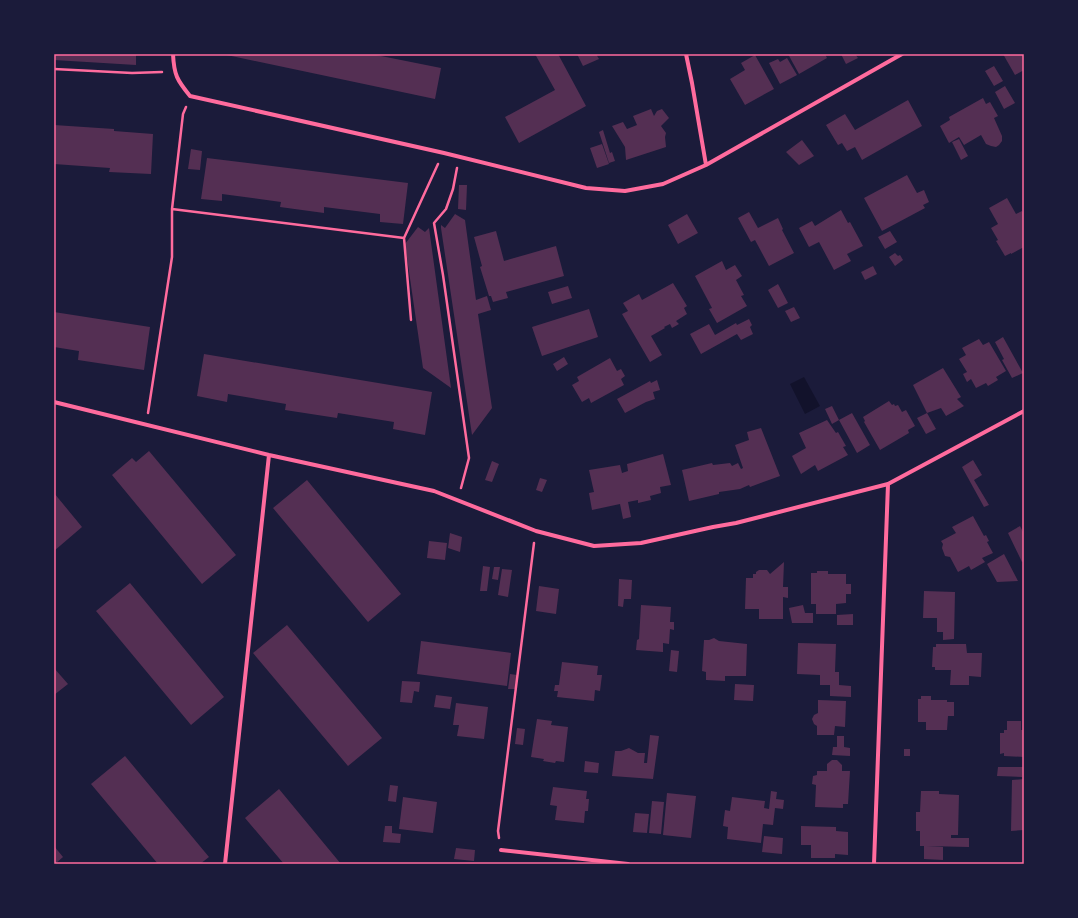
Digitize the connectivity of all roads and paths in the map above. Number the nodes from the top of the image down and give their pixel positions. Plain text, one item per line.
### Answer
1 (173, 54) edge
2 (686, 54) edge
3 (902, 54) edge
4 (54, 69) edge
5 (174, 71) junction
6 (190, 96) junction
7 (444, 153) junction
8 (459, 156) junction
9 (706, 165) junction
10 (172, 209) junction
11 (404, 238) junction
12 (411, 320) dead end
13 (54, 402) edge
14 (1024, 411) edge
15 (146, 425) junction
16 (269, 455) junction
17 (888, 484) junction
18 (458, 500) junction
19 (536, 531) junction
20 (501, 850) joint
21 (225, 864) edge
22 (628, 864) edge
23 (874, 864) edge

1 - 5 street
2 - 9 street
3 - 9 street
4 - 5 path
5 - 6 street
6 - 7 street
6 - 10 path
7 - 8 street
7 - 11 path
8 - 9 street
8 - 18 path
10 - 11 path
10 - 15 path
11 - 12 path
13 - 15 street
14 - 17 street
15 - 16 street
16 - 18 street
16 - 21 street
17 - 19 street
17 - 23 street
18 - 19 street
19 - 20 path
20 - 22 street

